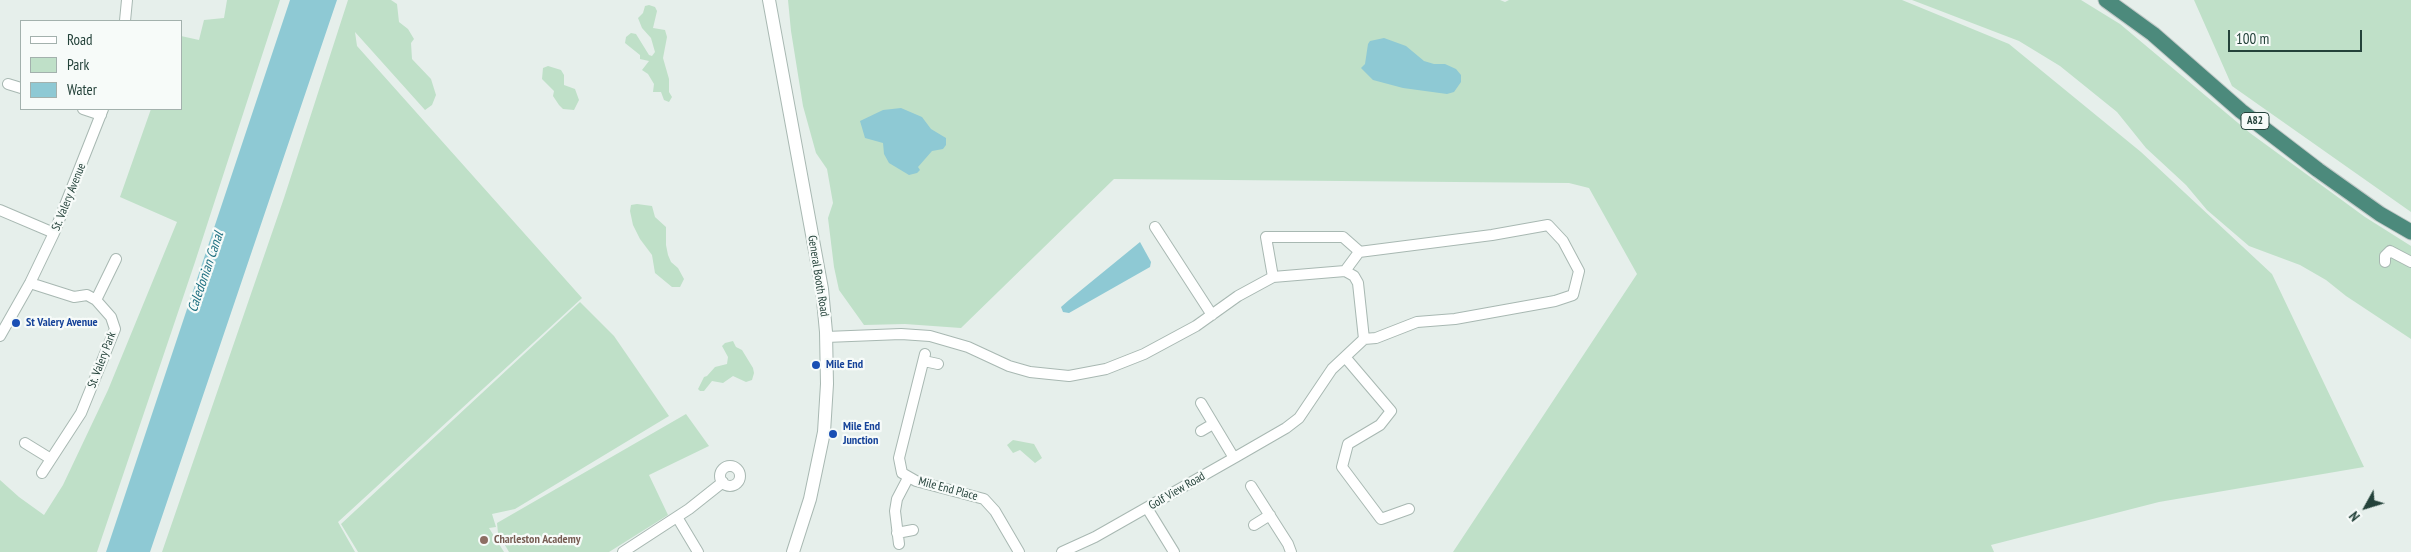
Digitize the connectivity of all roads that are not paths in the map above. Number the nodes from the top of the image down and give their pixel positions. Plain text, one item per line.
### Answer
1 (128, 0) edge
2 (769, 0) edge
3 (2106, 0) edge
4 (124, 20) edge
5 (8, 84) dead end
6 (20, 88) edge
7 (89, 110) edge
8 (102, 112) edge
9 (0, 210) edge
10 (1155, 227) dead end
11 (2411, 232) edge
12 (54, 233) junction
13 (1360, 252) junction
14 (116, 259) dead end
15 (2385, 262) dead end
16 (2411, 262) edge
17 (1345, 272) junction
18 (1273, 277) junction
19 (30, 283) junction
20 (96, 300) junction
21 (1212, 315) junction
22 (0, 336) edge
23 (826, 338) junction
24 (1364, 339) junction
25 (1345, 357) junction
26 (938, 364) dead end
27 (1201, 403) dead end
28 (1213, 424) junction
29 (1200, 431) dead end
30 (25, 443) dead end
31 (1234, 458) junction
32 (51, 460) junction
33 (42, 473) dead end
34 (908, 478) junction
35 (723, 482) dead end
36 (1251, 486) dead end
37 (1147, 508) junction
38 (1409, 509) dead end
39 (1270, 515) junction
40 (677, 517) junction
41 (1254, 525) dead end
42 (913, 530) dead end
43 (897, 533) junction
44 (900, 544) dead end
45 (623, 552) edge
46 (698, 552) edge
47 (793, 552) edge
48 (1019, 552) edge
49 (1062, 552) edge
50 (1174, 552) edge
51 (1291, 552) edge

1 - 4 street
2 - 23 street, General Booth Road
3 - 11 highway, A82
5 - 6 street
7 - 8 street
8 - 12 street, St. Valery Avenue
9 - 12 street
10 - 21 street
12 - 19 street, St. Valery Avenue
13 - 17 street
13 - 18 street
13 - 24 street
14 - 20 street
15 - 16 street
17 - 18 street
17 - 24 street
18 - 21 street
19 - 20 street
19 - 22 street, St. Valery Avenue
20 - 32 street, St. Valery Park
21 - 23 street
23 - 47 street, General Booth Road
24 - 25 street, Golf View Road
25 - 31 street, Golf View Road
25 - 38 street
26 - 34 street, Mile End Place
27 - 28 street
28 - 29 street
28 - 31 street
30 - 32 street
31 - 37 street, Golf View Road
32 - 33 street, St. Valery Park
34 - 43 street, Mile End Place
34 - 48 street, Mile End Place
35 - 40 street
36 - 39 street
37 - 49 street, Golf View Road
37 - 50 street
39 - 41 street
39 - 51 street
40 - 45 street
40 - 46 street
42 - 43 street
43 - 44 street, Mile End Place

